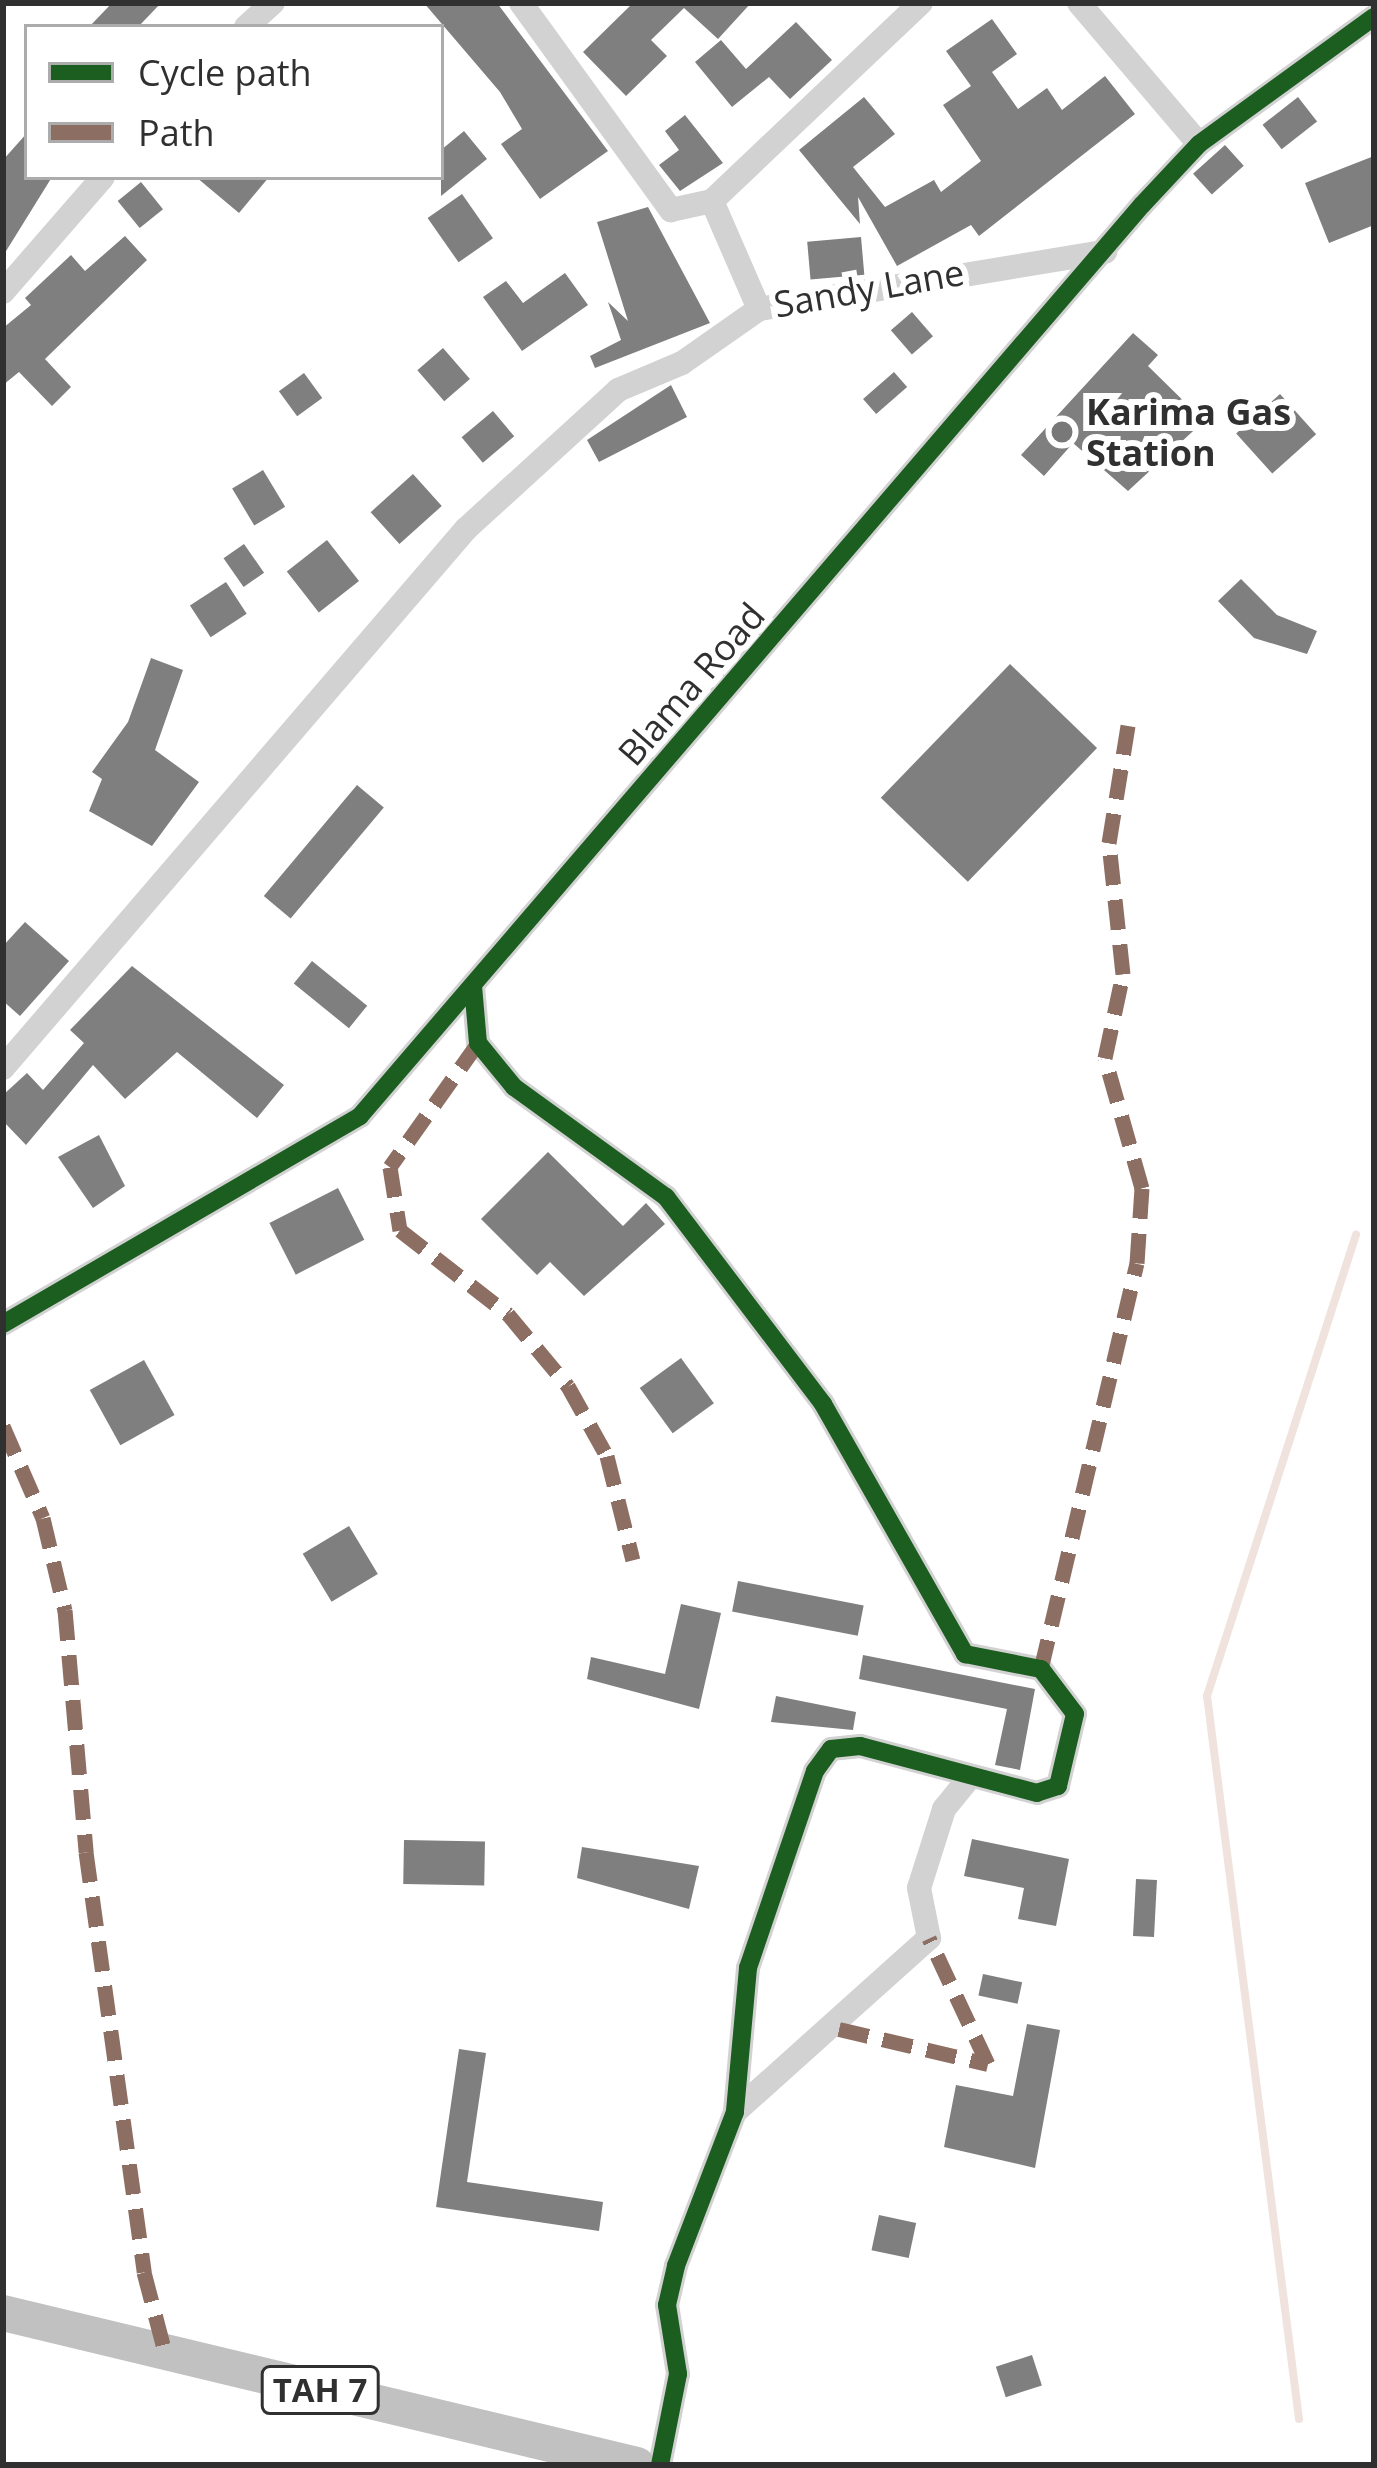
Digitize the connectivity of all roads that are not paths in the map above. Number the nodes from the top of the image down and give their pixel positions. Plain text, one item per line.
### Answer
1 (273, 3) edge
2 (521, 3) edge
3 (921, 3) edge
4 (1079, 3) edge
5 (1374, 17) edge
6 (249, 24) edge
7 (1199, 144) junction
8 (100, 180) edge
9 (712, 200) junction
10 (1105, 252) junction
11 (3, 292) edge
12 (759, 309) junction
13 (473, 986) junction
14 (3, 1068) edge
15 (3, 1324) edge
16 (970, 1777) junction
17 (735, 2112) junction
18 (3, 2313) edge
19 (637, 2465) edge
20 (660, 2465) edge

1 - 6 street
2 - 9 street
3 - 9 street
4 - 7 street
5 - 7 street, Blama Road
7 - 10 street, Blama Road
8 - 11 street
9 - 12 street, Sandy Lane
10 - 12 street, Sandy Lane
10 - 13 street, Blama Road
12 - 14 street
13 - 15 street, Blama Road
13 - 16 street
16 - 17 street
16 - 17 street
17 - 20 street
18 - 19 highway, TAH 7

